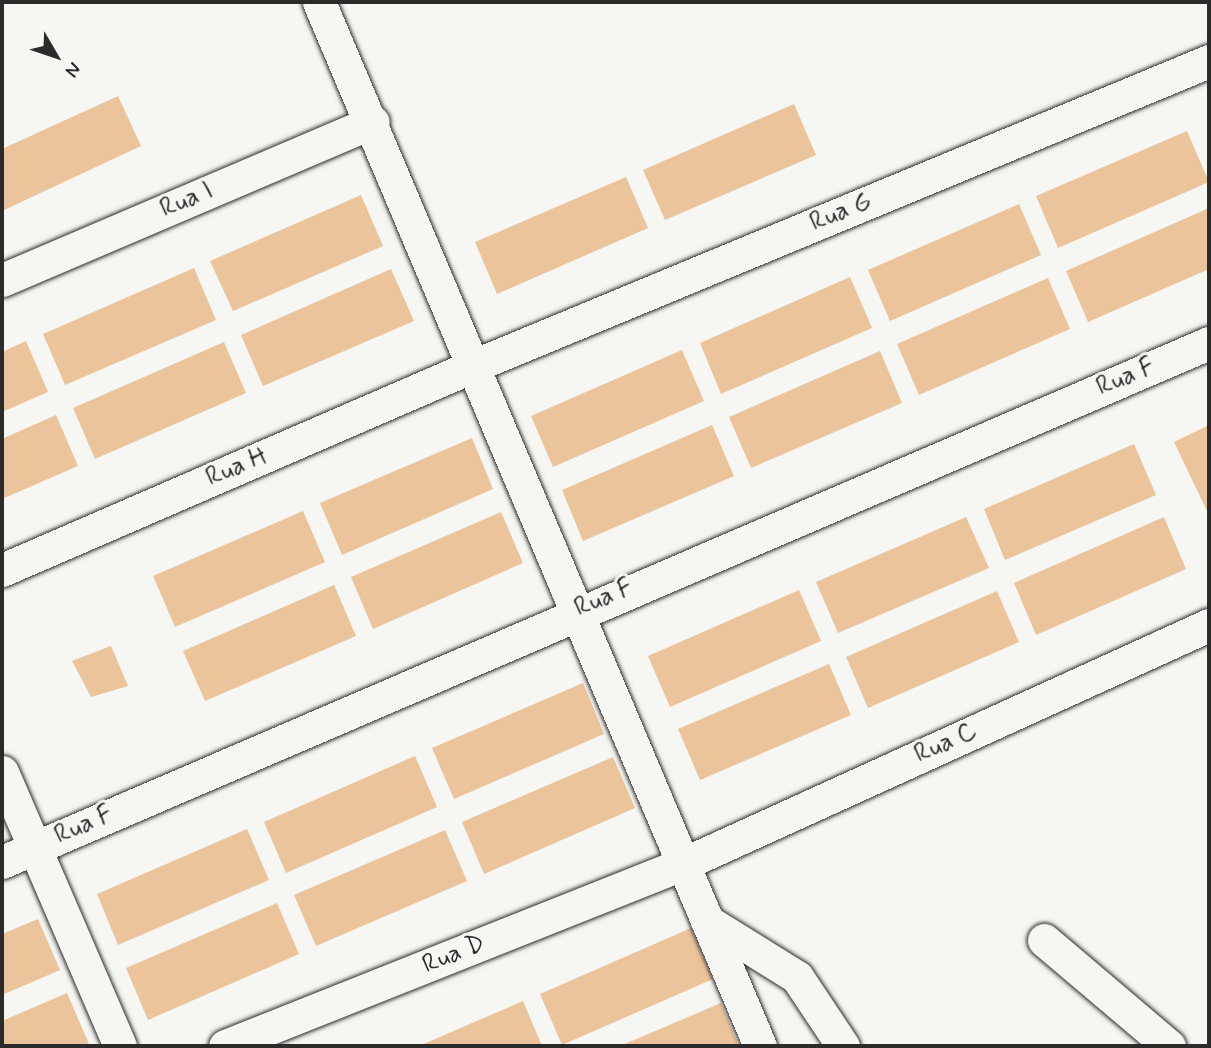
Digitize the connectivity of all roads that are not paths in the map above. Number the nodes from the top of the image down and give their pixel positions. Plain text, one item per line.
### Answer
1 (319, 2) edge
2 (1209, 61) edge
3 (373, 122) junction
4 (2, 280) edge
5 (1209, 343) edge
6 (473, 366) junction
7 (2, 570) edge
8 (577, 611) junction
9 (1209, 625) edge
10 (2, 772) edge
11 (34, 848) junction
12 (2, 862) edge
13 (683, 864) junction
14 (707, 920) junction
15 (1044, 940) dead end
16 (120, 1046) edge
17 (225, 1046) edge
18 (760, 1046) edge
19 (843, 1046) edge
20 (1169, 1046) edge

1 - 3 street
2 - 6 street, Rua G
3 - 4 street, Rua I
3 - 6 street
5 - 8 street, Rua F
6 - 7 street, Rua H
6 - 8 street
8 - 11 street, Rua F
8 - 13 street
9 - 13 street, Rua C
10 - 11 street
11 - 12 street, Rua F
11 - 16 street
13 - 14 street
13 - 17 street, Rua D
14 - 18 street
14 - 19 street
15 - 20 street

